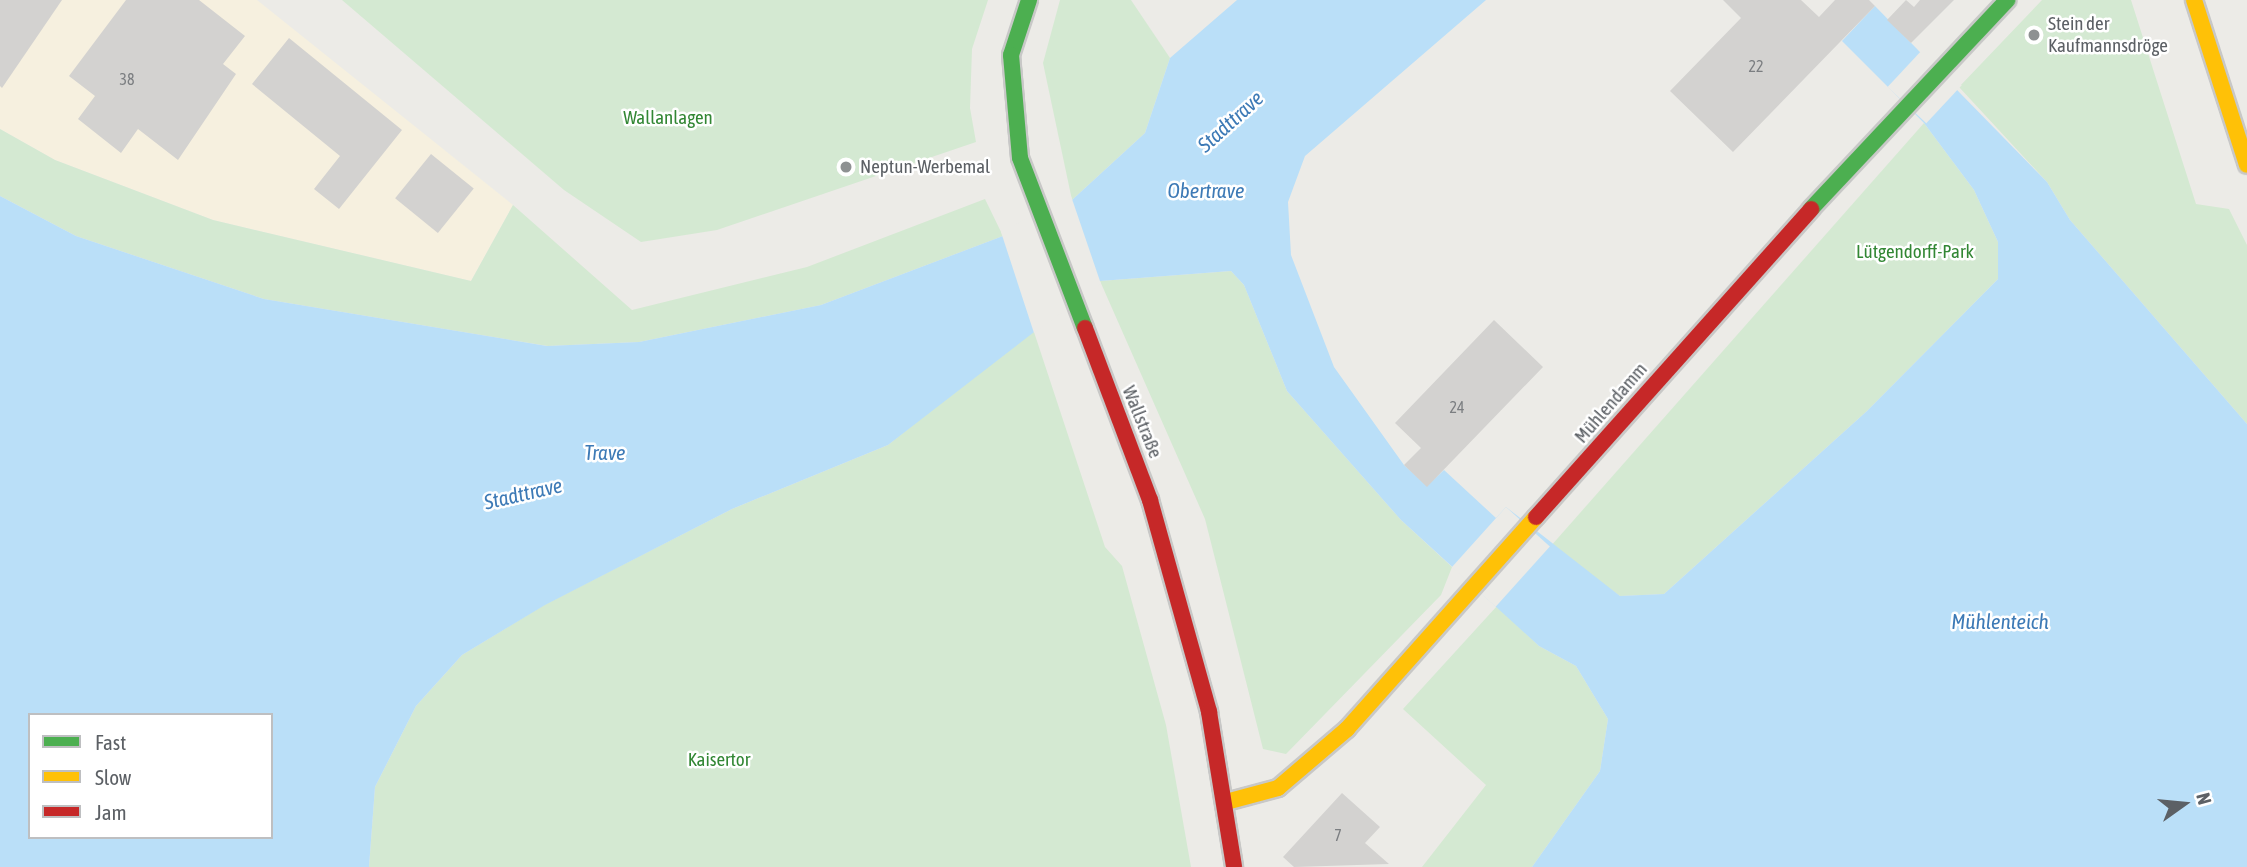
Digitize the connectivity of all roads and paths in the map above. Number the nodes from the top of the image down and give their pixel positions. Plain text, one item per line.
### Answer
1 (1030, 0) edge
2 (2007, 0) edge
3 (2194, 0) edge
4 (2247, 165) edge
5 (1226, 802) junction
6 (1234, 867) edge

1 - 5 street, Wallstraße
2 - 5 street, Mühlendamm
3 - 4 street
5 - 6 street, Wallstraße

